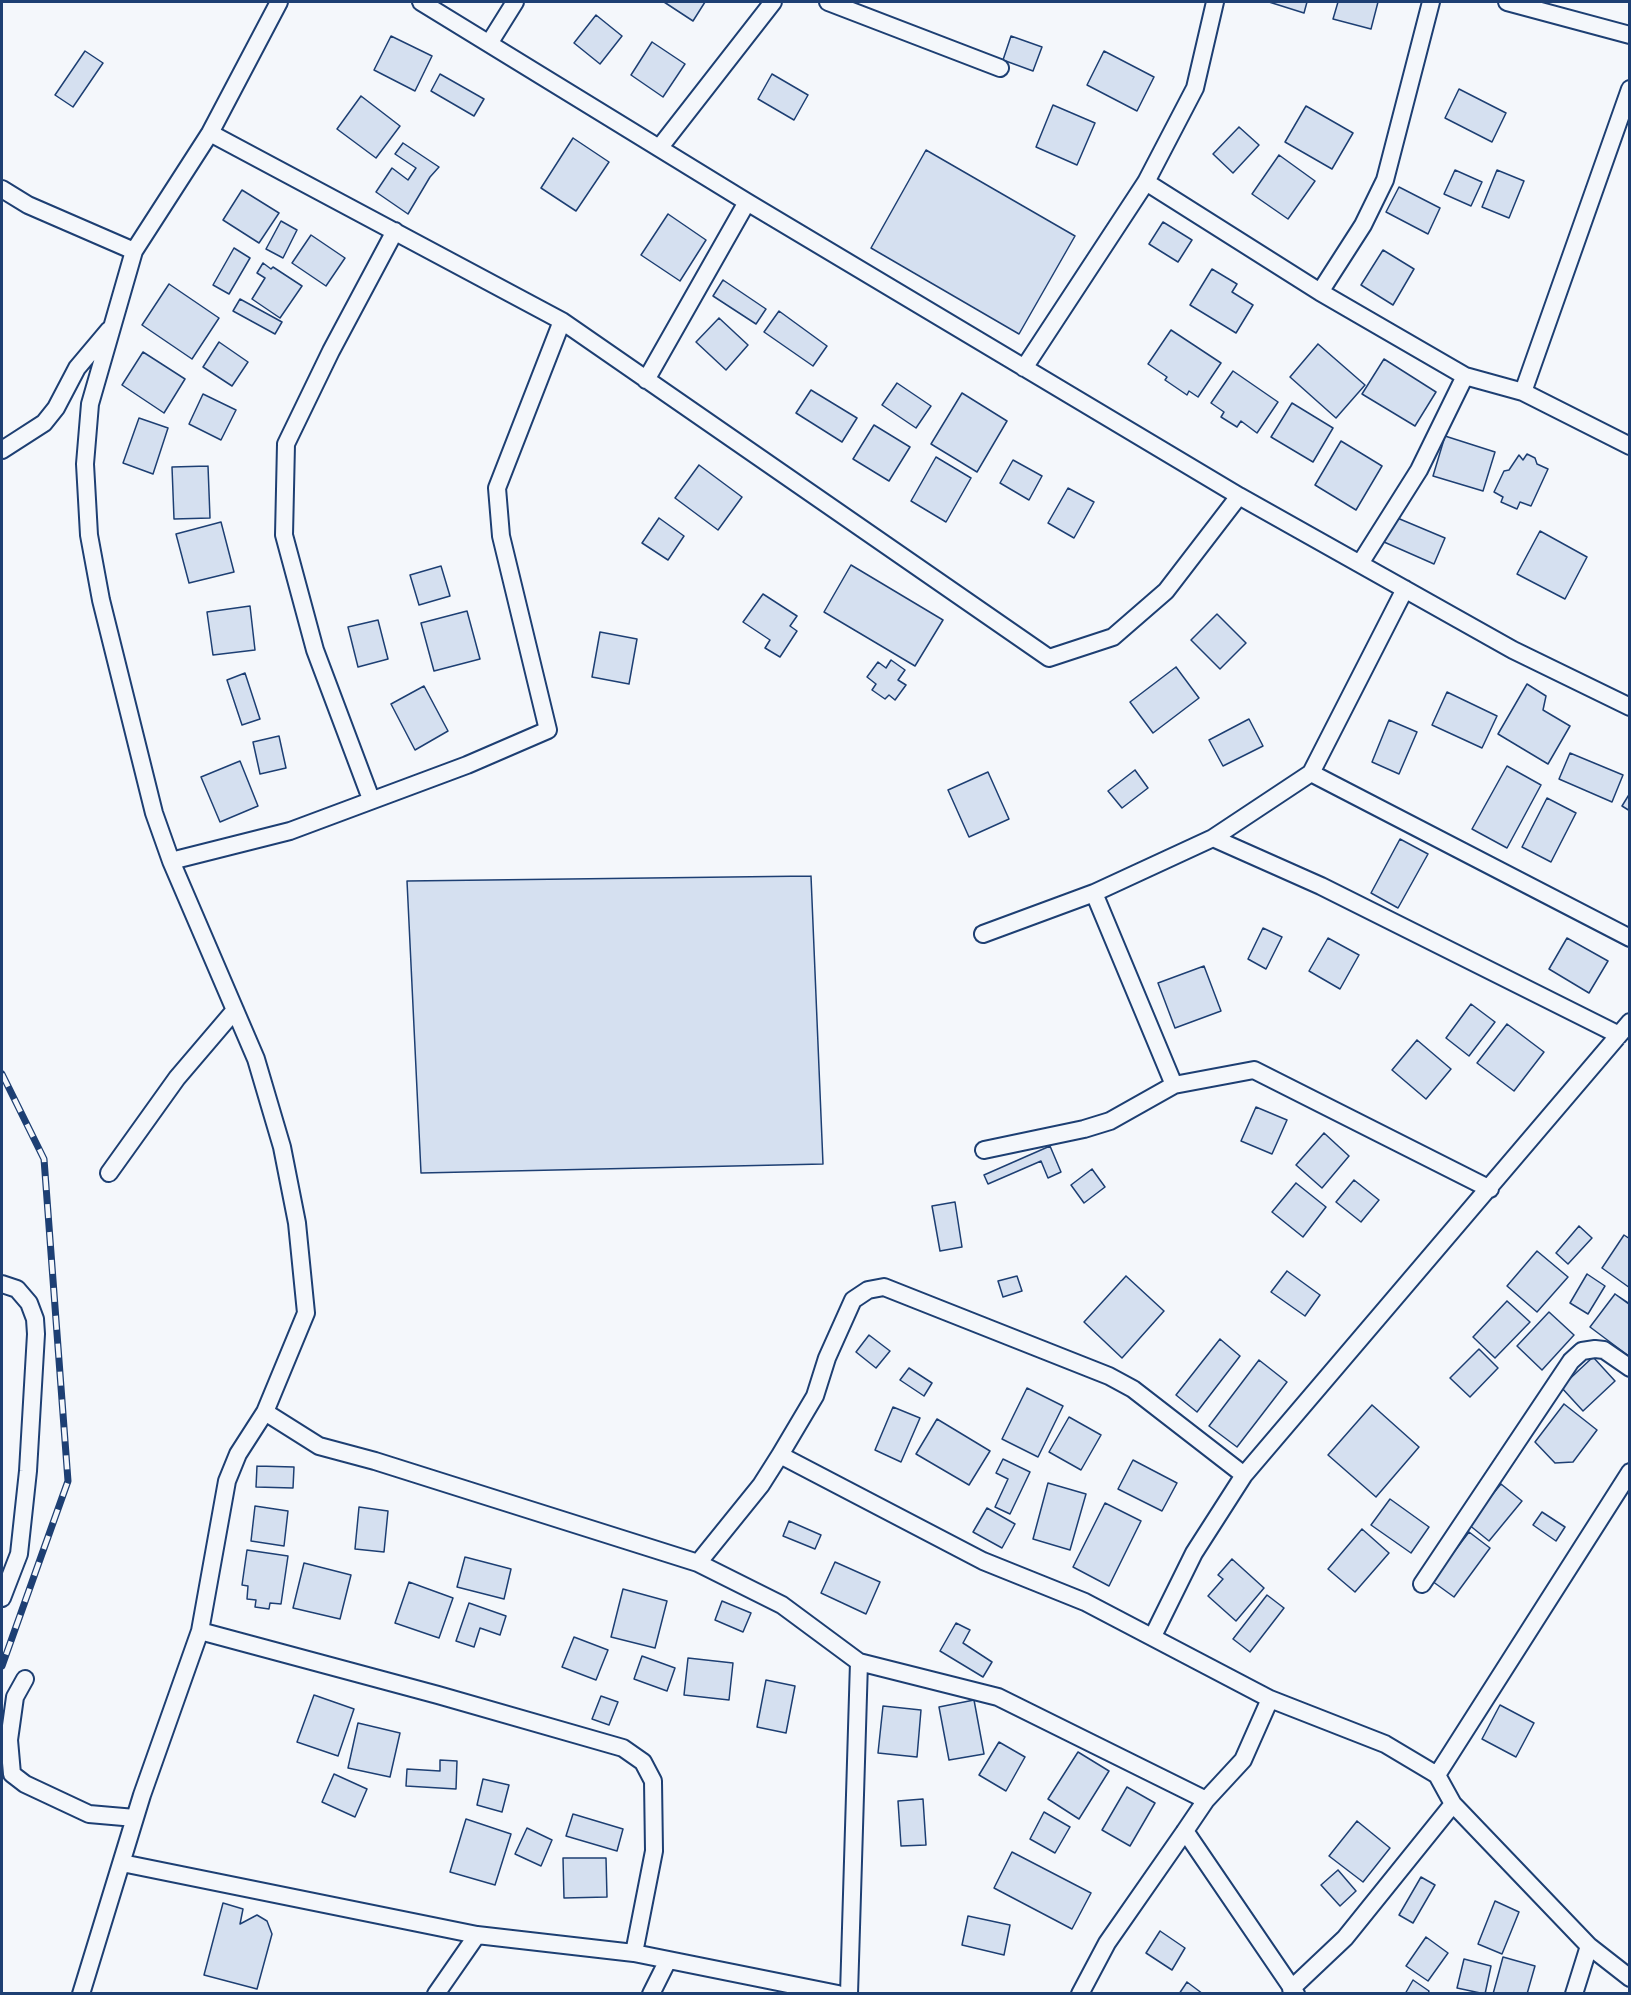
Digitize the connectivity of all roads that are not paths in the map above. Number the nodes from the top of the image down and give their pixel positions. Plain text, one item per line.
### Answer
1 (279, 2) edge
2 (421, 2) edge
3 (515, 2) edge
4 (773, 2) edge
5 (828, 2) edge
6 (1215, 2) edge
7 (1431, 2) edge
8 (1507, 2) edge
9 (1629, 35) edge
10 (490, 42) junction
11 (1000, 68) dead end
12 (1629, 89) edge
13 (210, 133) junction
14 (660, 147) junction
15 (1146, 182) junction
16 (2, 189) edge
17 (747, 202) junction
18 (395, 231) junction
19 (134, 251) junction
20 (1320, 292) junction
21 (562, 321) junction
22 (112, 327) junction
23 (1024, 368) junction
24 (1465, 376) junction
25 (646, 380) junction
26 (1523, 392) junction
27 (1629, 446) edge
28 (2, 450) edge
29 (1239, 496) junction
30 (1360, 562) junction
31 (1405, 590) junction
32 (1629, 707) edge
33 (1311, 773) junction
34 (371, 799) junction
35 (1213, 838) junction
36 (171, 861) junction
37 (1094, 893) junction
38 (983, 934) dead end
39 (1629, 938) edge
40 (235, 1010) junction
41 (1624, 1028) edge
42 (1174, 1085) junction
43 (984, 1150) dead end
44 (109, 1173) dead end
45 (1490, 1189) junction
46 (2, 1284) edge
47 (1629, 1368) edge
48 (265, 1412) junction
49 (780, 1455) junction
50 (1629, 1472) edge
51 (1244, 1475) junction
52 (698, 1563) junction
53 (1422, 1584) dead end
54 (2, 1598) edge
55 (200, 1631) junction
56 (1153, 1636) junction
57 (859, 1662) junction
58 (25, 1679) dead end
59 (1270, 1699) junction
60 (1437, 1775) junction
61 (1206, 1800) junction
62 (1453, 1804) junction
63 (135, 1818) junction
64 (1185, 1831) junction
65 (122, 1863) junction
66 (477, 1935) junction
67 (1589, 1946) junction
68 (634, 1953) junction
69 (668, 1960) junction
70 (1629, 1978) edge
71 (1294, 1991) edge
72 (81, 1994) edge
73 (436, 1994) edge
74 (651, 1994) edge
75 (838, 1994) edge
76 (849, 1994) edge
77 (1080, 1994) edge
78 (1574, 1994) edge

1 - 13 street
2 - 10 street
3 - 10 street
4 - 14 street
5 - 11 street
6 - 15 street
7 - 20 street
8 - 9 street
10 - 14 street
12 - 26 street
13 - 18 street
13 - 19 street
14 - 17 street
15 - 20 street
15 - 23 street
16 - 19 street
17 - 23 street
17 - 25 street
18 - 21 street
18 - 34 street
19 - 22 street
20 - 24 street
21 - 25 street
21 - 34 street
22 - 28 street
22 - 36 street
23 - 29 street
24 - 26 street
24 - 30 street
25 - 29 street
26 - 27 street
29 - 30 street
30 - 31 street
31 - 32 street
31 - 33 street
33 - 35 street
33 - 39 street
34 - 36 street
35 - 37 street
35 - 41 street
36 - 40 street
37 - 38 street
37 - 42 street
40 - 44 street
40 - 48 street
41 - 45 street
42 - 43 street
42 - 45 street
45 - 51 street
46 - 54 street
47 - 53 street
48 - 52 street
48 - 55 street
49 - 51 street
49 - 52 street
49 - 56 street
50 - 60 street
51 - 56 street
52 - 57 street
55 - 63 street
55 - 68 street
56 - 59 street
57 - 61 street
57 - 76 street
58 - 63 street
59 - 60 street
59 - 61 street
60 - 62 street
61 - 64 street
62 - 67 street
62 - 71 street
63 - 65 street
64 - 71 street
64 - 77 street
65 - 66 street
65 - 72 street
66 - 68 street
66 - 73 street
67 - 70 street
67 - 78 street
68 - 69 street
69 - 74 street
69 - 75 street

